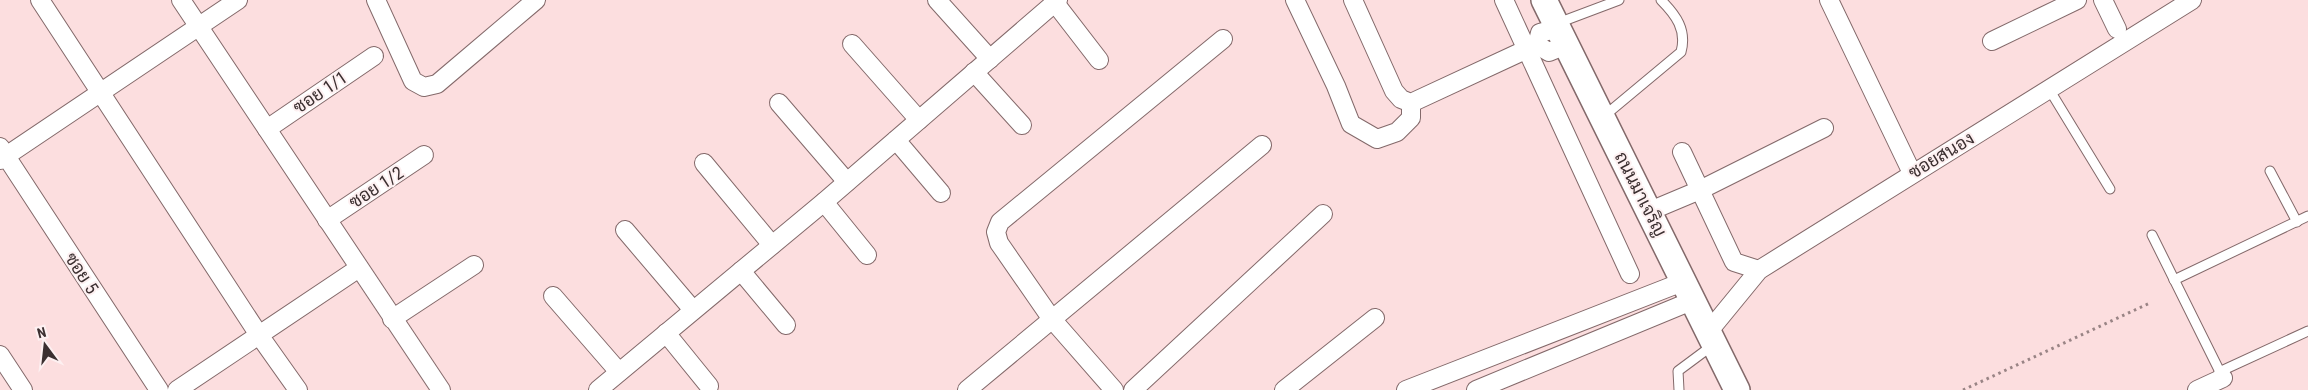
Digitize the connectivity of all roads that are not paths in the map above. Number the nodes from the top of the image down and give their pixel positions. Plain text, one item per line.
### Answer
1 (40, 0) edge
2 (181, 0) edge
3 (238, 0) edge
4 (376, 0) edge
5 (536, 0) edge
6 (937, 0) edge
7 (1295, 0) edge
8 (1353, 0) edge
9 (1504, 0) edge
10 (1544, 0) edge
11 (1619, 0) edge
12 (1660, 0) edge
13 (1829, 0) edge
14 (2077, 0) edge
15 (2103, 0) edge
16 (2192, 0) edge
17 (1056, 2) edge
18 (199, 28) junction
19 (2117, 29) dead end
20 (1559, 32) junction
21 (1223, 39) dead end
22 (1992, 40) dead end
23 (852, 44) dead end
24 (1531, 47) junction
25 (374, 56) dead end
26 (990, 59) junction
27 (1099, 60) dead end
28 (974, 72) junction
29 (2049, 89) junction
30 (100, 94) junction
31 (779, 103) dead end
32 (1411, 103) junction
33 (1603, 118) junction
34 (919, 120) junction
35 (1022, 125) dead end
36 (1824, 128) dead end
37 (266, 129) junction
38 (896, 140) junction
39 (1262, 145) dead end
40 (1682, 152) dead end
41 (2, 154) edge
42 (424, 155) dead end
43 (704, 163) dead end
44 (2270, 171) dead end
45 (1912, 173) junction
46 (847, 182) junction
47 (2110, 189) dead end
48 (1700, 190) junction
49 (941, 193) dead end
50 (824, 202) junction
51 (1650, 211) junction
52 (1323, 214) dead end
53 (2308, 216) edge
54 (327, 220) junction
55 (2296, 222) junction
56 (625, 230) dead end
57 (2152, 235) dead end
58 (772, 245) junction
59 (867, 254) dead end
60 (474, 265) dead end
61 (358, 268) junction
62 (1759, 270) junction
63 (741, 271) junction
64 (1630, 274) dead end
65 (2174, 280) junction
66 (1690, 291) junction
67 (553, 296) dead end
68 (693, 310) junction
69 (1051, 318) junction
70 (1374, 318) dead end
71 (392, 319) junction
72 (786, 324) dead end
73 (2308, 330) edge
74 (666, 333) junction
75 (259, 335) junction
76 (1712, 337) junction
77 (0, 355) edge
78 (619, 372) junction
79 (2221, 375) junction
80 (709, 386) dead end
81 (23, 390) edge
82 (159, 390) edge
83 (177, 390) edge
84 (298, 390) edge
85 (441, 390) edge
86 (598, 390) edge
87 (966, 390) edge
88 (1114, 390) edge
89 (1133, 390) edge
90 (1286, 390) edge
91 (1406, 390) edge
92 (1476, 390) edge
93 (1679, 390) edge
94 (1737, 390) edge
95 (2196, 390) edge

1 - 30 street
2 - 18 street
3 - 18 street
4 - 5 street
6 - 26 street
7 - 32 street
8 - 32 street
9 - 24 street
10 - 20 main road, ถนนมาเจริญ
11 - 20 lane
12 - 33 lane
13 - 45 street
14 - 22 street
15 - 19 street
16 - 29 street, ซอยสนอง
17 - 26 street
17 - 27 street
18 - 30 street
18 - 37 street
20 - 24 street
20 - 33 main road, ถนนมาเจริญ
21 - 69 street
23 - 34 street
24 - 32 street
24 - 64 street
25 - 37 street, ซอย 1/1
26 - 28 street
28 - 34 street
28 - 35 street
29 - 45 street, ซอยสนอง
29 - 47 lane
30 - 41 street
30 - 75 street
31 - 46 street
33 - 51 main road, ถนนมาเจริญ
34 - 38 street
36 - 48 street
37 - 54 street
38 - 46 street
38 - 49 street
39 - 69 street
40 - 48 street
41 - 82 street, ซอย 5
42 - 54 street, ซอย 1/2
43 - 58 street
44 - 55 lane
45 - 62 street, ซอยสนอง
46 - 50 street
48 - 51 street
48 - 62 street
50 - 58 street
50 - 59 street
51 - 66 main road, ถนนมาเจริญ
52 - 89 street
53 - 55 lane
54 - 61 street
55 - 65 lane
56 - 68 street
57 - 65 lane
58 - 63 street
60 - 71 street
61 - 71 street
61 - 75 street
62 - 76 street, ซอยสนอง
63 - 68 street
63 - 72 street
65 - 79 lane
66 - 76 main road, ถนนมาเจริญ
66 - 91 street
66 - 92 street
67 - 78 street
68 - 74 street
69 - 87 street
69 - 88 street
70 - 90 street
71 - 85 street
73 - 79 lane
74 - 78 street
74 - 80 street
75 - 83 street
75 - 84 street
76 - 93 lane
76 - 94 main road, ถนนมาเจริญ
77 - 81 street
78 - 86 street
79 - 95 street

